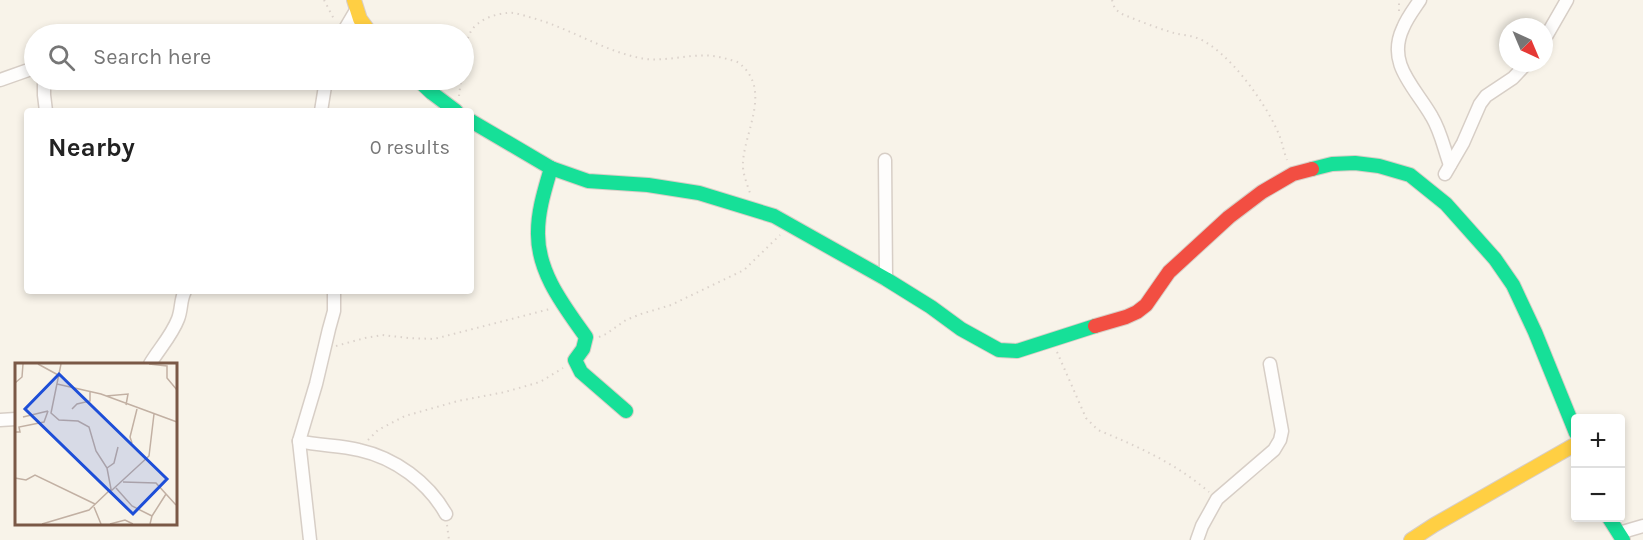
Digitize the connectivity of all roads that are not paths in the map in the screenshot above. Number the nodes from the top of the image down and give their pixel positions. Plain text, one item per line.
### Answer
1 (1420, 0) edge
2 (1567, 0) edge
3 (355, 6) edge
4 (347, 24) edge
5 (363, 24) edge
6 (1553, 26) edge
7 (24, 72) edge
8 (1519, 72) edge
9 (0, 80) edge
10 (44, 90) edge
11 (324, 90) edge
12 (429, 90) edge
13 (46, 108) edge
14 (321, 108) edge
15 (452, 108) edge
16 (474, 123) edge
17 (885, 160) dead end
18 (551, 168) junction
19 (886, 279) junction
20 (183, 294) edge
21 (334, 294) edge
22 (151, 363) edge
23 (1270, 364) dead end
24 (626, 411) dead end
25 (15, 419) edge
26 (0, 420) edge
27 (1571, 422) edge
28 (299, 441) junction
29 (1571, 446) edge
30 (446, 514) road end
31 (1612, 522) edge
32 (1643, 526) edge
33 (1621, 536) edge
34 (310, 540) edge
35 (1197, 540) edge
36 (1411, 540) edge

1 - 8 street
2 - 6 street
3 - 4 street
3 - 5 street
7 - 9 street
10 - 13 street
11 - 14 street
12 - 15 street
16 - 18 street
17 - 19 street
18 - 19 street
18 - 24 street
19 - 27 street
20 - 22 street
21 - 28 street
23 - 35 street
25 - 26 street
28 - 30 street
28 - 34 street
29 - 36 street
31 - 33 street
32 - 33 street

